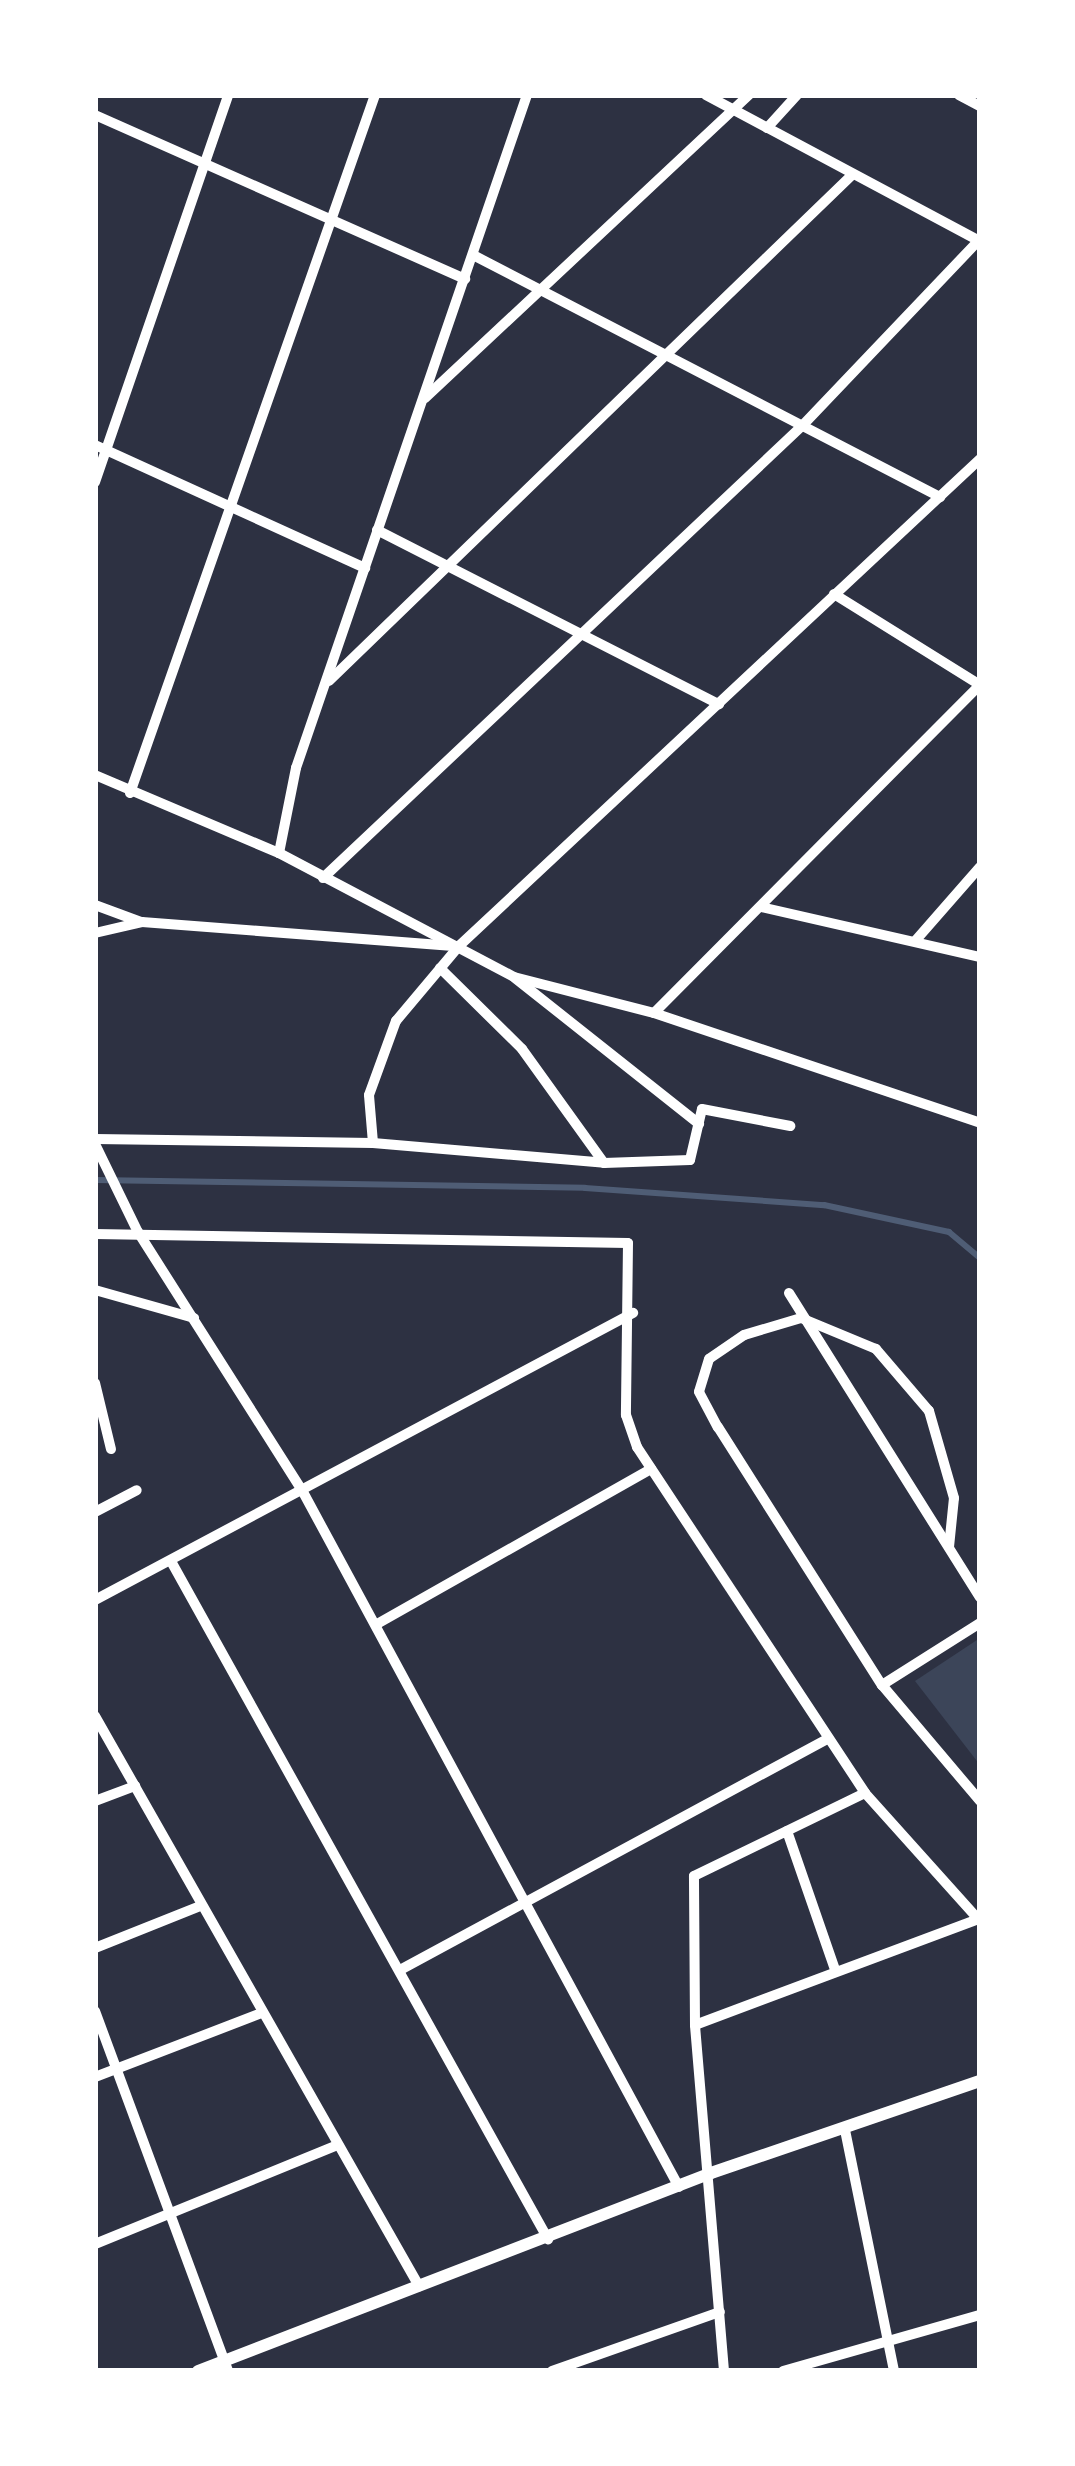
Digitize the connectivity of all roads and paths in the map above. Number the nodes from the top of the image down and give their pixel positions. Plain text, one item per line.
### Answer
1 (228, 95) edge
2 (375, 95) edge
3 (526, 95) edge
4 (706, 95) edge
5 (749, 95) edge
6 (797, 95) edge
7 (959, 95) edge
8 (980, 106) edge
9 (736, 110) junction
10 (95, 116) edge
11 (767, 128) junction
12 (204, 162) junction
13 (853, 174) junction
14 (336, 224) junction
15 (980, 240) edge
16 (475, 256) junction
17 (464, 280) junction
18 (542, 291) junction
19 (670, 358) junction
20 (421, 402) junction
21 (802, 426) junction
22 (100, 447) edge
23 (980, 459) edge
24 (95, 482) edge
25 (940, 497) junction
26 (230, 507) junction
27 (377, 530) junction
28 (365, 568) junction
29 (449, 568) junction
30 (834, 594) junction
31 (576, 631) junction
32 (327, 683) junction
33 (980, 685) edge
34 (719, 704) junction
35 (95, 775) edge
36 (130, 793) junction
37 (279, 852) junction
38 (980, 867) edge
39 (324, 878) junction
40 (95, 904) edge
41 (761, 906) junction
42 (142, 922) junction
43 (95, 933) edge
44 (916, 940) junction
45 (459, 946) junction
46 (980, 957) edge
47 (440, 968) junction
48 (514, 977) junction
49 (654, 1013) junction
50 (980, 1123) edge
51 (699, 1124) junction
52 (790, 1126) dead end
53 (95, 1142) edge
54 (373, 1143) junction
55 (604, 1163) junction
56 (138, 1232) junction
57 (95, 1234) edge
58 (95, 1290) edge
59 (789, 1293) dead end
60 (633, 1313) junction
61 (801, 1318) junction
62 (197, 1320) junction
63 (95, 1382) edge
64 (110, 1449) dead end
65 (651, 1469) junction
66 (138, 1490) dead end
67 (303, 1492) junction
68 (95, 1512) edge
69 (949, 1548) junction
70 (172, 1564) junction
71 (980, 1597) edge
72 (95, 1600) edge
73 (980, 1623) edge
74 (377, 1624) junction
75 (882, 1685) junction
76 (95, 1716) edge
77 (827, 1739) junction
78 (134, 1786) junction
79 (865, 1793) junction
80 (95, 1801) edge
81 (980, 1801) edge
82 (787, 1831) junction
83 (522, 1904) junction
84 (200, 1906) junction
85 (979, 1920) edge
86 (95, 1948) edge
87 (400, 1970) junction
88 (835, 1970) junction
89 (95, 2010) edge
90 (259, 2014) junction
91 (695, 2025) junction
92 (116, 2069) junction
93 (95, 2077) edge
94 (980, 2082) edge
95 (845, 2130) junction
96 (337, 2145) junction
97 (711, 2174) junction
98 (679, 2187) junction
99 (173, 2216) junction
100 (548, 2239) junction
101 (95, 2244) edge
102 (419, 2286) junction
103 (720, 2312) junction
104 (980, 2315) edge
105 (888, 2342) junction
106 (226, 2366) edge
107 (555, 2370) edge
108 (198, 2371) edge
109 (724, 2371) edge
110 (783, 2371) edge
111 (894, 2371) edge

1 - 12 street
2 - 14 street
3 - 16 street
4 - 9 street
5 - 9 street
6 - 11 street
7 - 8 street
9 - 11 street
9 - 18 street
10 - 12 street
11 - 13 street
12 - 14 street
12 - 22 street
13 - 15 street
13 - 19 street
14 - 17 street
14 - 26 street
15 - 21 street
16 - 17 street
16 - 18 street
17 - 20 street
18 - 19 street
18 - 20 street
19 - 21 street
19 - 29 street
20 - 27 street
21 - 25 street
21 - 31 street
22 - 24 street
22 - 26 street
23 - 25 street
25 - 30 street
26 - 28 street
26 - 36 street
27 - 28 street
27 - 29 street
28 - 32 street
29 - 31 street
29 - 32 street
30 - 33 street
30 - 34 street
31 - 34 street
31 - 39 street
32 - 37 street
33 - 41 street
34 - 45 street
35 - 36 street
36 - 37 street
37 - 39 street
38 - 44 street
39 - 45 street
40 - 42 street
41 - 44 street
41 - 49 street
42 - 43 street
42 - 45 street
44 - 46 street
45 - 47 street
45 - 48 street
47 - 54 street
47 - 55 street
48 - 49 street
48 - 51 street
49 - 50 street
51 - 52 street
51 - 55 street
53 - 54 street
53 - 56 street
54 - 55 street
56 - 57 street
56 - 60 street
56 - 62 street
58 - 62 street
59 - 61 street
60 - 65 street
60 - 67 street
61 - 69 street
61 - 69 street
61 - 75 street
62 - 67 street
63 - 64 street
65 - 74 street
65 - 77 street
66 - 68 street
67 - 70 street
67 - 74 street
69 - 71 street
70 - 72 street
70 - 87 street
73 - 75 street
74 - 83 street
75 - 81 street
76 - 78 street
77 - 79 street
77 - 83 street
78 - 80 street
78 - 84 street
79 - 82 street
79 - 85 street
82 - 88 street
82 - 91 street
83 - 87 street
83 - 98 street
84 - 86 street
84 - 90 street
85 - 88 street
87 - 100 street
88 - 91 street
89 - 92 street
90 - 92 street
90 - 96 street
91 - 97 street
92 - 93 street
92 - 99 street
94 - 95 street
95 - 97 street
95 - 105 street
96 - 99 street
96 - 102 street
97 - 98 street
97 - 103 street
98 - 100 street
99 - 101 street
99 - 106 street
100 - 102 street
102 - 106 street
103 - 107 street
103 - 109 street
104 - 105 street
105 - 110 street
105 - 111 street
106 - 108 street

